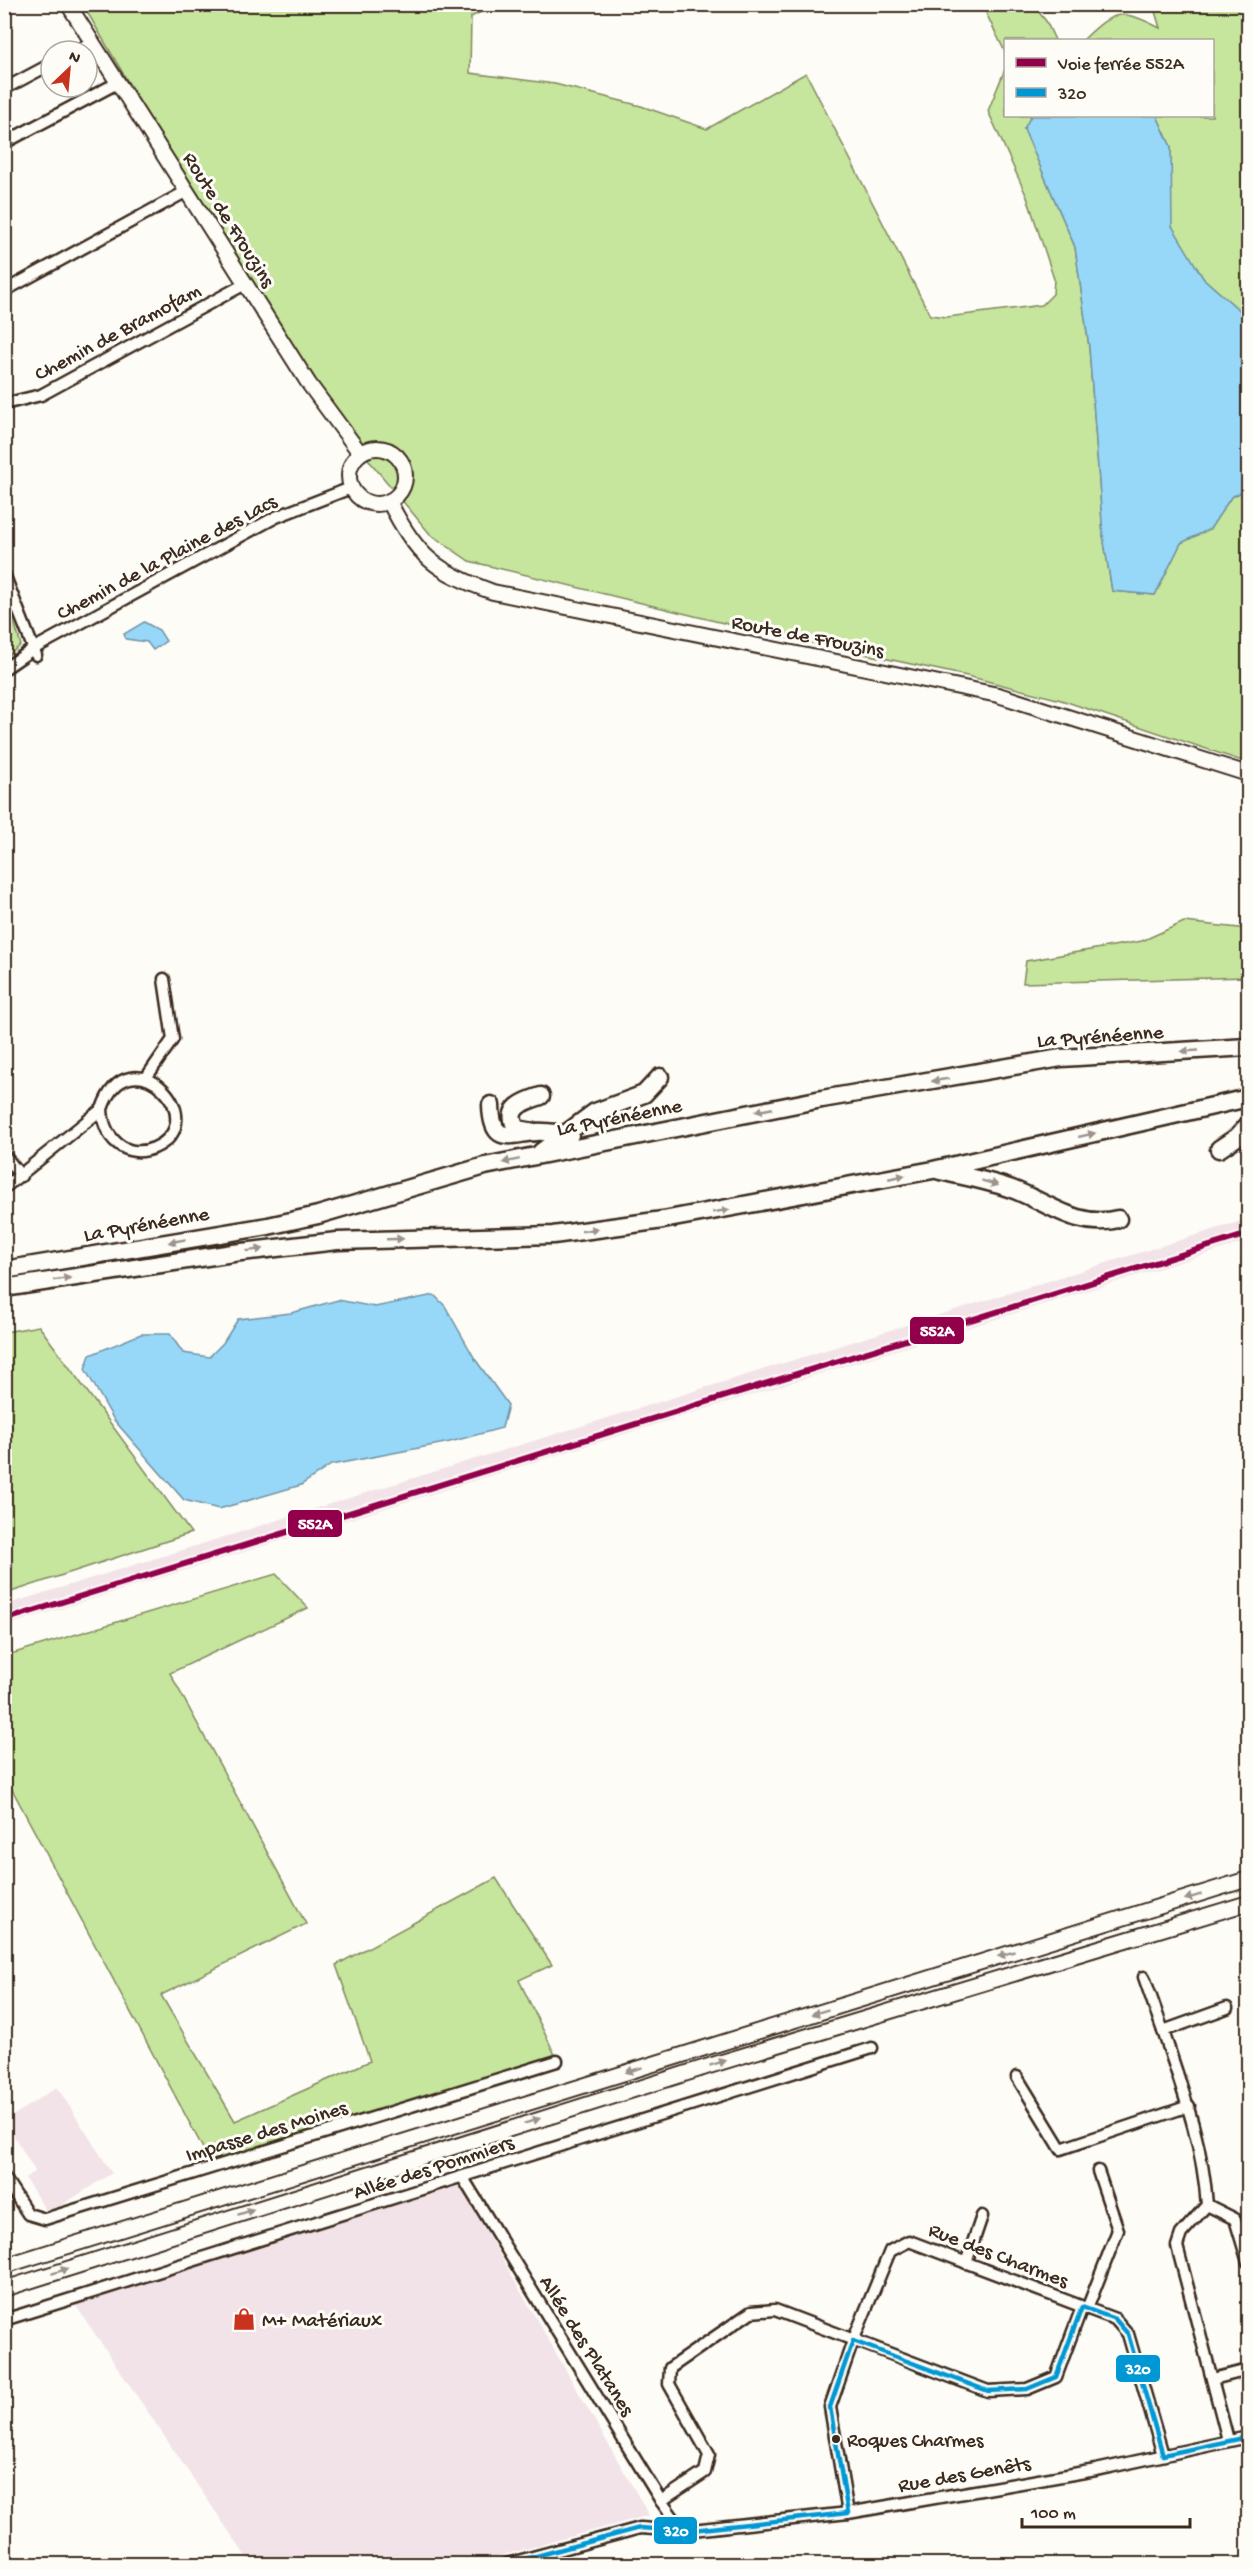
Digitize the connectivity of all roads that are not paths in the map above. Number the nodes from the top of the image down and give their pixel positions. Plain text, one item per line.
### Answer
1 (68, 4) edge
2 (92, 39) edge
3 (99, 50) edge
4 (39, 70) edge
5 (119, 82) junction
6 (4, 89) edge
7 (4, 143) edge
8 (187, 192) junction
9 (245, 284) junction
10 (4, 291) edge
11 (4, 404) edge
12 (360, 453) junction
13 (351, 488) junction
14 (389, 501) junction
15 (4, 574) edge
16 (34, 652) junction
17 (4, 669) edge
18 (1248, 774) edge
19 (164, 979) dead end
20 (1248, 1047) edge
21 (660, 1077) dead end
22 (146, 1078) junction
23 (541, 1096) dead end
24 (1248, 1098) edge
25 (491, 1105) dead end
26 (102, 1109) junction
27 (595, 1112) junction
28 (1248, 1125) edge
29 (536, 1132) junction
30 (564, 1135) junction
31 (612, 1140) junction
32 (1219, 1149) dead end
33 (4, 1155) edge
34 (536, 1155) junction
35 (933, 1170) junction
36 (21, 1176) junction
37 (4, 1188) edge
38 (1118, 1219) dead end
39 (4, 1270) edge
40 (4, 1288) edge
41 (1248, 1879) edge
42 (1248, 1903) edge
43 (1144, 1977) dead end
44 (1227, 2008) dead end
45 (1163, 2031) junction
46 (872, 2048) dead end
47 (556, 2061) dead end
48 (1017, 2077) dead end
49 (1189, 2106) junction
50 (1098, 2170) dead end
51 (4, 2177) edge
52 (463, 2178) junction
53 (1207, 2205) junction
54 (982, 2216) dead end
55 (1248, 2262) edge
56 (966, 2263) junction
57 (4, 2266) edge
58 (4, 2289) edge
59 (1085, 2308) junction
60 (4, 2320) edge
61 (853, 2341) junction
62 (1248, 2370) edge
63 (1213, 2379) junction
64 (1248, 2437) edge
65 (1228, 2440) junction
66 (1163, 2455) junction
67 (661, 2501) junction
68 (848, 2513) junction
69 (683, 2530) junction
70 (507, 2565) edge

1 - 2 main road, Route de Frouzins
3 - 5 main road, Route de Frouzins
4 - 6 street
5 - 7 street
5 - 8 main road, Route de Frouzins
8 - 9 main road, Route de Frouzins
8 - 10 street
9 - 11 street, Chemin de Bramofam
9 - 12 main road, Route de Frouzins
12 - 13 main road
12 - 14 main road
13 - 14 main road
13 - 16 street, Chemin de la Plaine des Lacs
14 - 18 main road, Route de Frouzins
15 - 16 street
16 - 17 street, Chemin de la Plaine des Lacs
19 - 22 street
20 -> 31 highway, La Pyrénéenne
21 - 27 highway
22 - 26 street
22 - 26 street
23 - 29 highway
35 -> 24 highway, La Pyrénéenne
25 - 29 highway
26 - 36 street
27 - 29 highway
27 - 30 highway
28 - 32 highway
29 - 30 highway
30 - 31 highway
30 - 34 highway
31 - 34 highway, La Pyrénéenne
33 - 36 street
34 -> 39 highway, La Pyrénéenne
35 -> 38 highway
40 -> 35 highway, La Pyrénéenne
36 - 37 street
41 -> 57 main road
58 -> 42 main road
43 - 45 street
44 - 45 street
45 - 49 street
46 - 52 street, Allée des Pommiers
47 - 51 street, Impasse des Moines
48 - 49 street
49 - 53 street
50 - 59 street
52 - 60 street, Allée des Pommiers
52 - 67 street, Allée des Platanes
53 - 55 street
53 - 63 street
54 - 56 street
56 - 59 street, Rue des Charmes
56 - 61 street, Rue des Charmes
59 - 61 street
59 - 66 street, Rue des Charmes
61 - 67 street
61 - 68 street, Rue des Charmes
62 - 63 street
63 - 65 street
64 - 65 street, Rue des Genêts
65 - 66 street, Rue des Genêts
66 - 68 street, Rue des Genêts
67 - 69 street, Allée des Platanes
68 - 69 street, Rue des Genêts
69 - 70 street, Rue des Genêts

